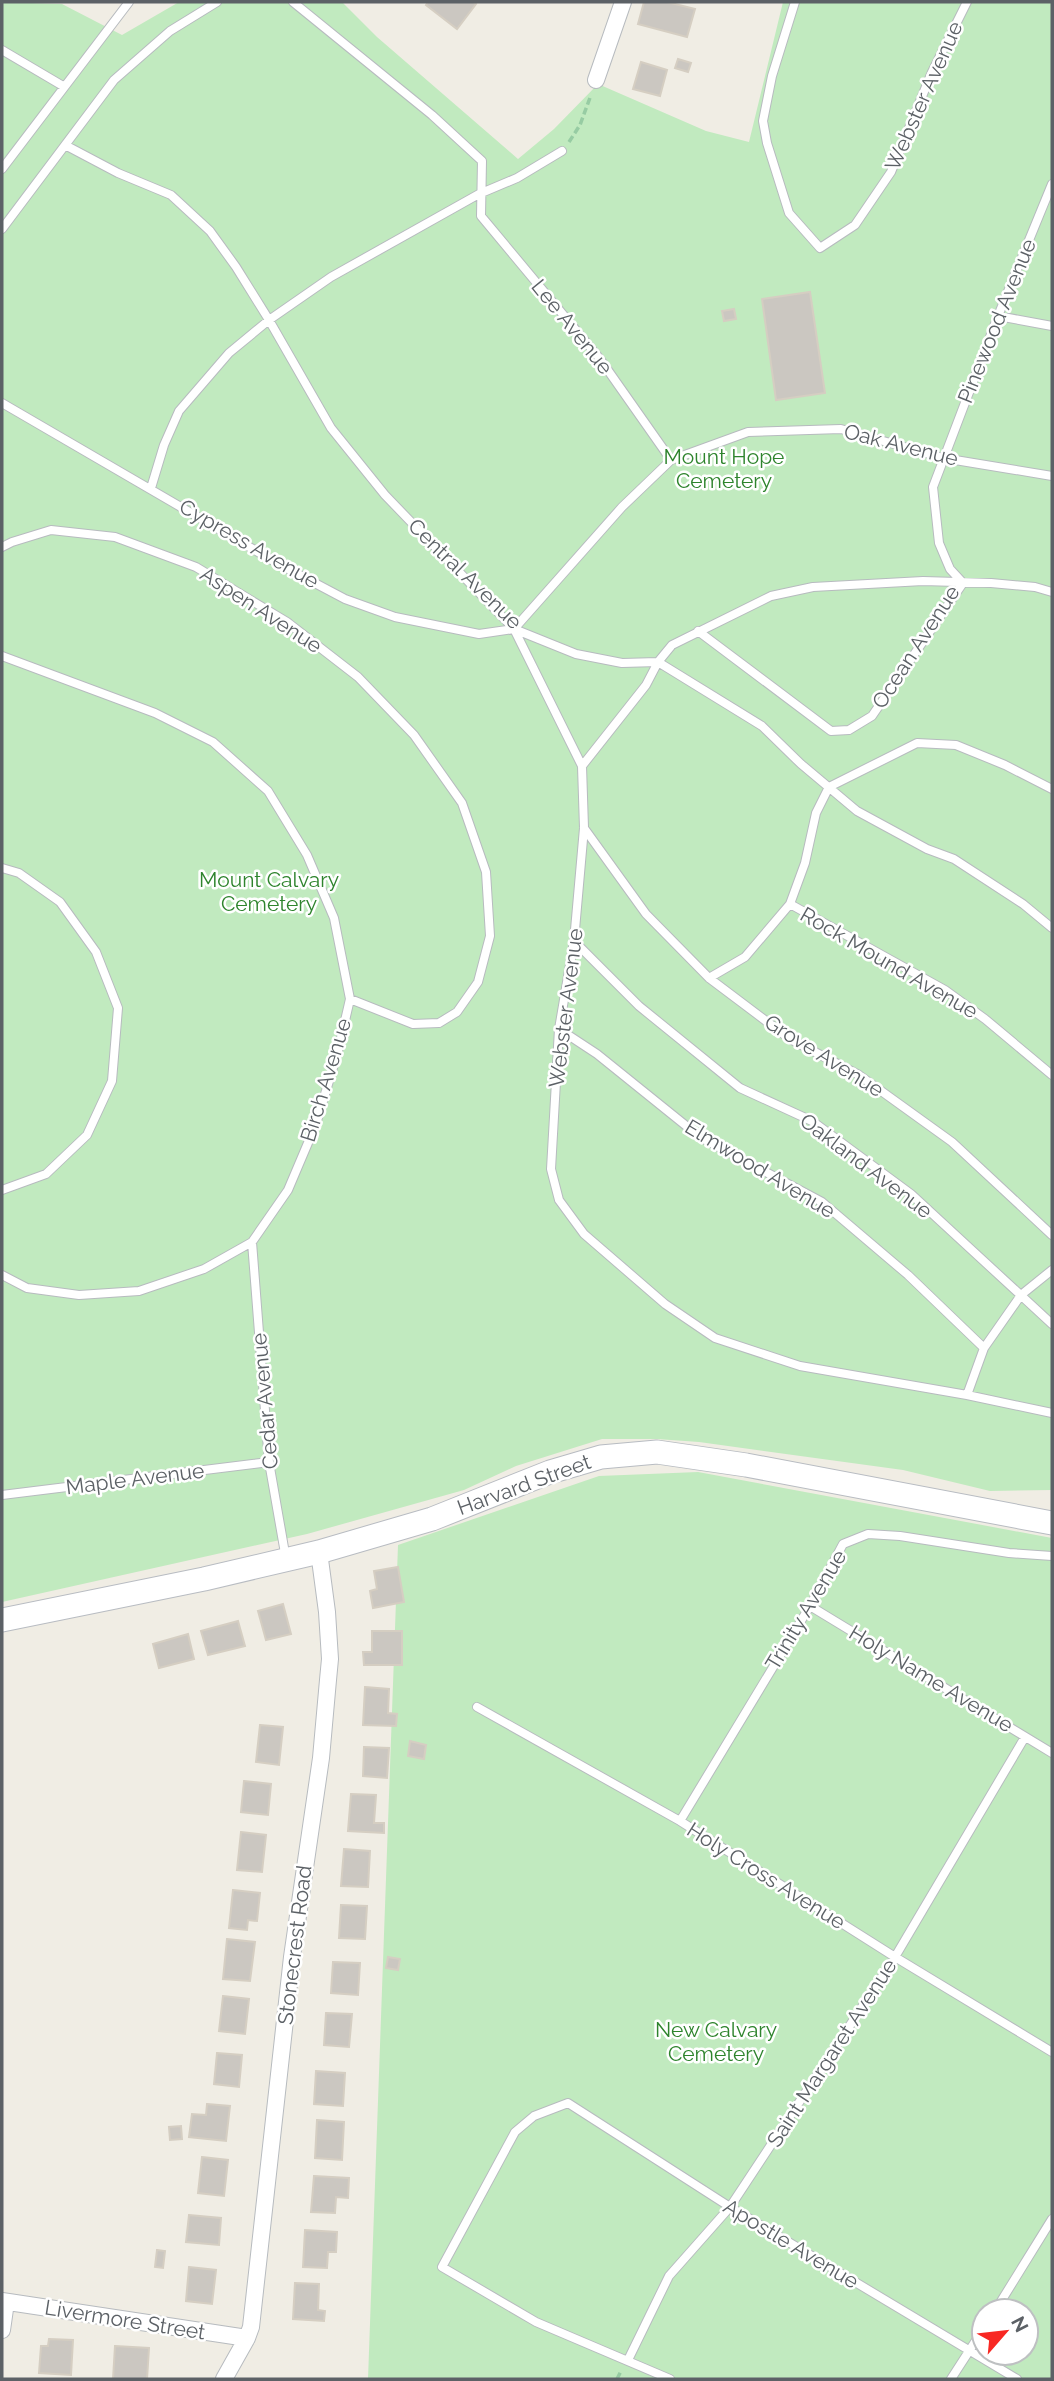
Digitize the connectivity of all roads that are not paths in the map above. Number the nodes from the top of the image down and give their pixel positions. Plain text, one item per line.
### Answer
1 (129, 2) edge
2 (218, 2) edge
3 (293, 2) edge
4 (622, 2) edge
5 (795, 2) edge
6 (967, 2) edge
7 (2, 50) edge
8 (596, 80) road end
9 (63, 86) junction
10 (65, 145) junction
11 (562, 151) road end
12 (2, 169) edge
13 (1052, 184) edge
14 (480, 194) junction
15 (2, 229) edge
16 (998, 316) junction
17 (269, 320) junction
18 (1052, 326) edge
19 (2, 403) edge
20 (943, 458) junction
21 (671, 460) junction
22 (1052, 476) edge
23 (151, 488) junction
24 (2, 547) edge
25 (963, 583) junction
26 (1052, 592) edge
27 (514, 629) junction
28 (698, 631) junction
29 (2, 656) edge
30 (658, 662) junction
31 (582, 766) junction
32 (829, 788) junction
33 (1052, 789) edge
34 (584, 828) junction
35 (2, 868) edge
36 (790, 905) junction
37 (1052, 928) edge
38 (574, 941) junction
39 (709, 978) junction
40 (350, 999) junction
41 (559, 1028) junction
42 (1052, 1075) edge
43 (2, 1190) edge
44 (1052, 1235) edge
45 (252, 1242) junction
46 (1052, 1270) edge
47 (2, 1275) edge
48 (1021, 1295) junction
49 (1052, 1324) edge
50 (984, 1348) junction
51 (967, 1395) junction
52 (1052, 1413) edge
53 (269, 1462) junction
54 (2, 1495) edge
55 (1052, 1523) edge
56 (319, 1552) junction
57 (1052, 1556) edge
58 (286, 1559) junction
59 (810, 1606) junction
60 (2, 1620) edge
61 (477, 1707) dead end
62 (1025, 1737) junction
63 (1052, 1753) edge
64 (680, 1821) junction
65 (895, 1957) junction
66 (1052, 2052) edge
67 (730, 2207) junction
68 (1052, 2219) edge
69 (1004, 2297) edge
70 (4, 2302) edge
71 (2, 2330) edge
72 (247, 2338) junction
73 (970, 2351) joint
74 (628, 2360) junction
75 (997, 2367) edge
76 (223, 2379) edge
77 (670, 2379) edge
78 (951, 2379) edge
79 (1017, 2379) edge

1 - 9 lane
2 - 10 lane
3 - 14 lane
4 - 8 street
5 - 6 lane, Webster Avenue
7 - 9 lane
9 - 12 lane
10 - 15 lane
10 - 17 lane, Central Avenue
11 - 14 lane
13 - 16 lane, Pinewood Avenue
14 - 17 lane
14 - 21 lane, Lee Avenue
16 - 18 lane
16 - 20 lane, Pinewood Avenue
17 - 23 lane
17 - 27 lane, Central Avenue
19 - 23 lane, Cypress Avenue
20 - 21 lane, Oak Avenue
20 - 22 lane, Oak Avenue
20 - 25 lane, Ocean Avenue
21 - 27 lane
23 - 27 lane, Cypress Avenue
24 - 40 lane, Aspen Avenue
25 - 26 lane
25 - 28 lane
25 - 28 lane, Ocean Avenue
27 - 30 lane, Central Avenue
27 - 31 lane, Webster Avenue
28 - 30 lane
29 - 40 lane, Birch Avenue
30 - 31 lane
30 - 32 lane
31 - 34 lane, Webster Avenue
32 - 33 lane
32 - 36 lane
32 - 37 lane
34 - 38 lane, Webster Avenue
34 - 39 lane, Grove Avenue
35 - 43 lane
36 - 39 lane
36 - 42 lane, Rock Mound Avenue
38 - 41 lane, Webster Avenue
38 - 48 lane, Oakland Avenue
39 - 44 lane, Grove Avenue
40 - 45 lane, Birch Avenue
41 - 50 lane, Elmwood Avenue
41 - 51 lane, Webster Avenue
45 - 47 lane, Birch Avenue
45 - 53 lane, Cedar Avenue
46 - 48 lane
48 - 49 lane, Oakland Avenue
48 - 50 lane
50 - 51 lane
51 - 52 lane, Webster Avenue
53 - 54 lane, Maple Avenue
53 - 58 lane, Cedar Avenue
55 - 56 main road, Harvard Street
56 - 58 main road, Harvard Street
56 - 72 street, Stonecrest Road
57 - 59 lane, Trinity Avenue
58 - 60 main road, Harvard Street
59 - 62 lane, Holy Name Avenue
59 - 64 lane, Trinity Avenue
61 - 64 lane, Holy Cross Avenue
62 - 63 lane, Holy Name Avenue
62 - 65 lane, Saint Margaret Avenue
64 - 65 lane, Holy Cross Avenue
65 - 66 lane, Holy Cross Avenue
65 - 67 lane, Saint Margaret Avenue
67 - 73 lane, Apostle Avenue
67 - 74 lane, Saint Margaret Avenue
67 - 74 lane, Apostle Avenue
68 - 69 lane
70 - 71 street
70 - 72 street, Livermore Street
72 - 76 street, Stonecrest Road
73 - 78 lane
74 - 77 lane
75 - 79 lane, Apostle Avenue

